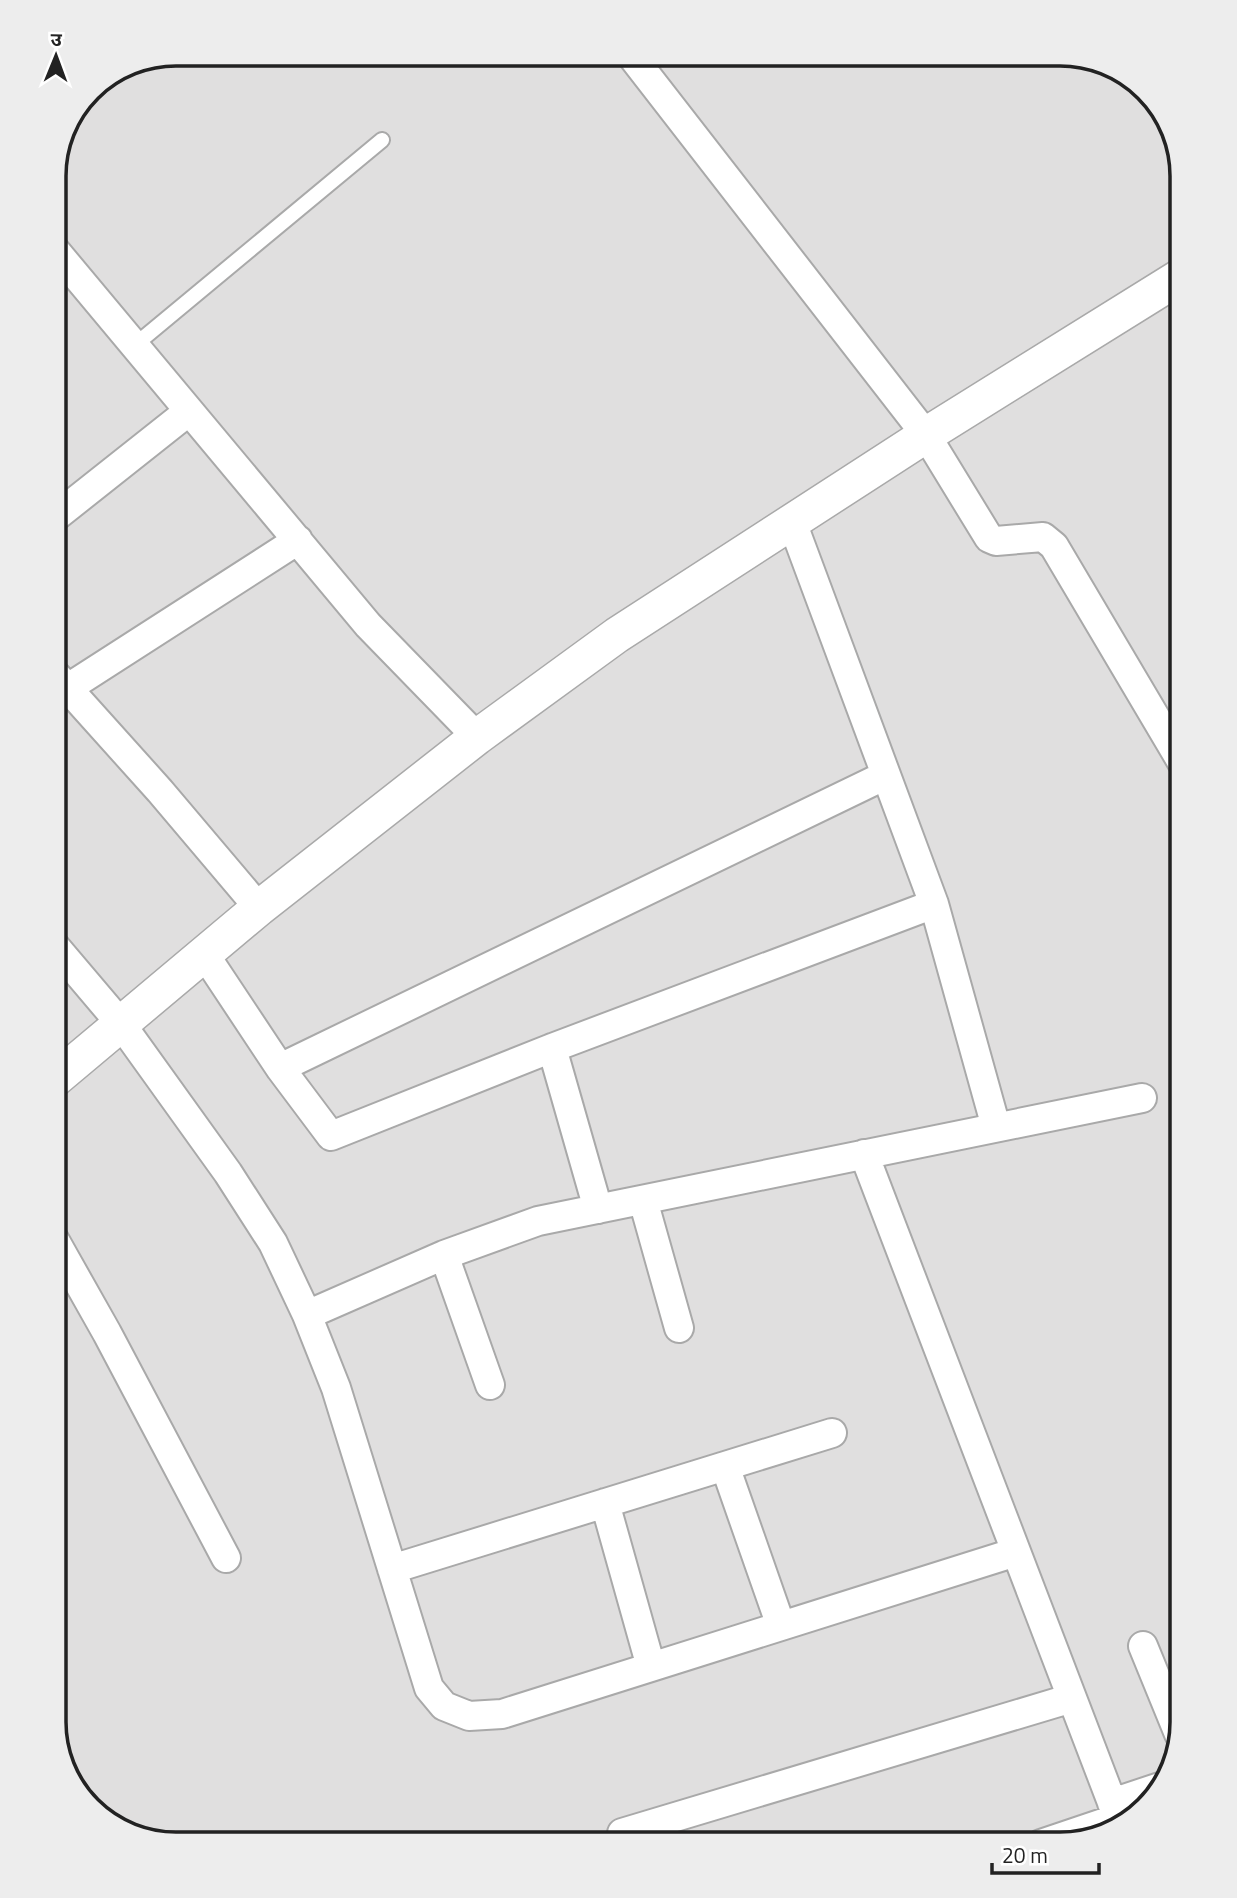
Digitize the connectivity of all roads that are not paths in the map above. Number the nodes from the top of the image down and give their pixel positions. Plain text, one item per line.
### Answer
1 (640, 67) edge
2 (383, 140) dead end
3 (67, 263) edge
4 (1170, 283) edge
5 (135, 345) junction
6 (189, 411) junction
7 (926, 435) junction
8 (67, 508) edge
9 (792, 522) junction
10 (298, 540) junction
11 (67, 677) edge
12 (67, 686) edge
13 (477, 737) junction
14 (1170, 742) edge
15 (886, 775) junction
16 (934, 904) junction
17 (260, 908) junction
18 (205, 956) junction
19 (66, 960) edge
20 (121, 1024) junction
21 (552, 1048) junction
22 (281, 1068) junction
23 (66, 1070) edge
24 (1142, 1098) dead end
25 (996, 1127) junction
26 (864, 1154) junction
27 (642, 1200) junction
28 (598, 1209) junction
29 (444, 1255) junction
30 (66, 1261) edge
31 (307, 1315) junction
32 (680, 1328) dead end
33 (491, 1385) dead end
34 (832, 1433) dead end
35 (725, 1466) junction
36 (605, 1503) junction
37 (1016, 1552) junction
38 (226, 1558) dead end
39 (393, 1569) junction
40 (781, 1626) junction
41 (1143, 1646) dead end
42 (651, 1667) junction
43 (1072, 1698) junction
44 (1170, 1712) edge
45 (1117, 1815) edge
46 (1079, 1829) edge
47 (627, 1832) edge

1 - 7 street
2 - 5 lane
3 - 5 street
4 - 7 street
5 - 6 street
6 - 8 street
6 - 10 street
7 - 9 street
7 - 14 street
9 - 13 street
9 - 15 street
10 - 11 street
10 - 13 street
12 - 17 street
13 - 17 street
15 - 16 street
15 - 22 street
16 - 21 street
16 - 25 street
17 - 18 street
18 - 20 street
18 - 22 street
19 - 20 street
20 - 23 street
20 - 31 street
21 - 22 street
21 - 28 street
24 - 25 street
25 - 26 street
26 - 27 street
26 - 37 street
27 - 28 street
27 - 32 street
28 - 29 street
29 - 31 street
29 - 33 street
30 - 38 street
31 - 39 street
34 - 35 street
35 - 36 street
35 - 40 street
36 - 39 street
36 - 42 street
37 - 40 street
37 - 43 street
39 - 42 street
40 - 42 street
41 - 44 street
43 - 45 street
43 - 47 street
45 - 46 street

